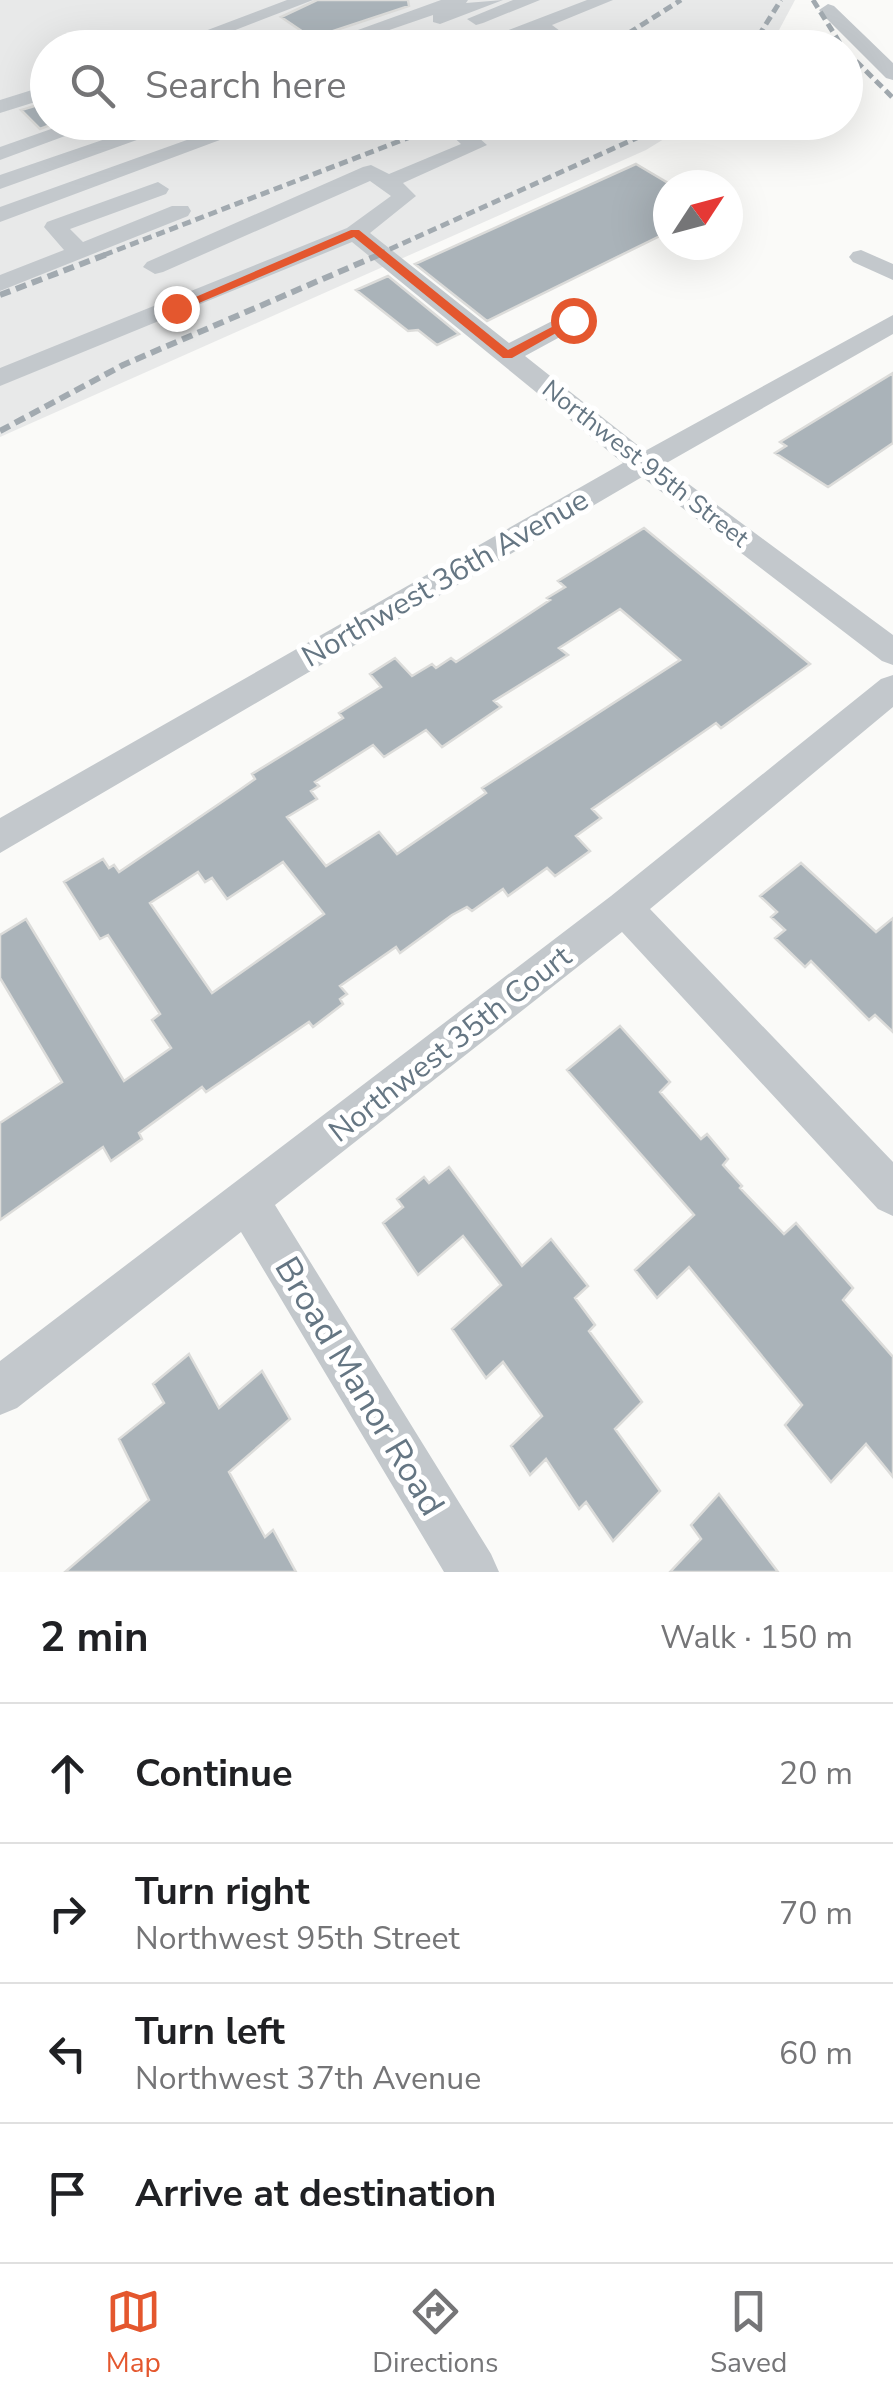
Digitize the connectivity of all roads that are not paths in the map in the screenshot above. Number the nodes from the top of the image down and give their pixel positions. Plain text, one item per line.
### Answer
1 (304, 0) edge
2 (459, 0) edge
3 (494, 0) edge
4 (604, 0) edge
5 (530, 1) edge
6 (828, 10) dead end
7 (547, 21) junction
8 (220, 30) edge
9 (370, 30) edge
10 (430, 30) joint
11 (522, 30) edge
12 (555, 30) edge
13 (848, 30) edge
14 (863, 44) edge
15 (893, 74) edge
16 (30, 97) edge
17 (5, 106) edge
18 (30, 125) edge
19 (69, 140) edge
20 (83, 140) edge
21 (89, 140) edge
22 (110, 140) edge
23 (207, 140) edge
24 (470, 140) edge
25 (0, 154) edge
26 (134, 166) junction
27 (0, 168) edge
28 (0, 182) edge
29 (388, 182) junction
30 (158, 189) junction
31 (180, 211) junction
32 (0, 215) edge
33 (355, 233) junction
34 (215, 242) junction
35 (80, 253) junction
36 (862, 258) dead end
37 (155, 267) dead end
38 (893, 273) edge
39 (0, 284) edge
40 (573, 320) dead end
41 (893, 323) edge
42 (508, 356) junction
43 (0, 378) edge
44 (643, 464) junction
45 (893, 652) edge
46 (893, 688) edge
47 (0, 837) edge
48 (624, 908) junction
49 (893, 1194) edge
50 (248, 1200) junction
51 (0, 1391) edge
52 (472, 1572) edge

1 - 8 street
2 - 9 street
3 - 10 street
4 - 7 street
5 - 7 street
5 - 10 street
6 - 13 street
7 - 11 street
7 - 12 street
14 - 15 street
16 - 17 street
17 - 18 street
19 - 25 street
20 - 27 street
21 - 28 street
22 - 26 street
23 - 26 street
24 - 29 street
26 - 30 street
26 - 32 street
29 - 33 street
29 - 34 street
30 - 31 street
30 - 35 street
31 - 34 street
31 - 35 street
33 - 42 street, Northwest 95th Street
33 - 43 street
34 - 37 street
35 - 39 street
36 - 38 street
40 - 42 street
41 - 44 street, Northwest 36th Avenue
42 - 44 street, Northwest 95th Street
44 - 45 street, Northwest 95th Street
44 - 47 street, Northwest 36th Avenue
46 - 48 street, Northwest 35th Court
48 - 49 street
48 - 50 street, Northwest 35th Court
50 - 51 street, Northwest 35th Court
50 - 52 street, Broad Manor Road

